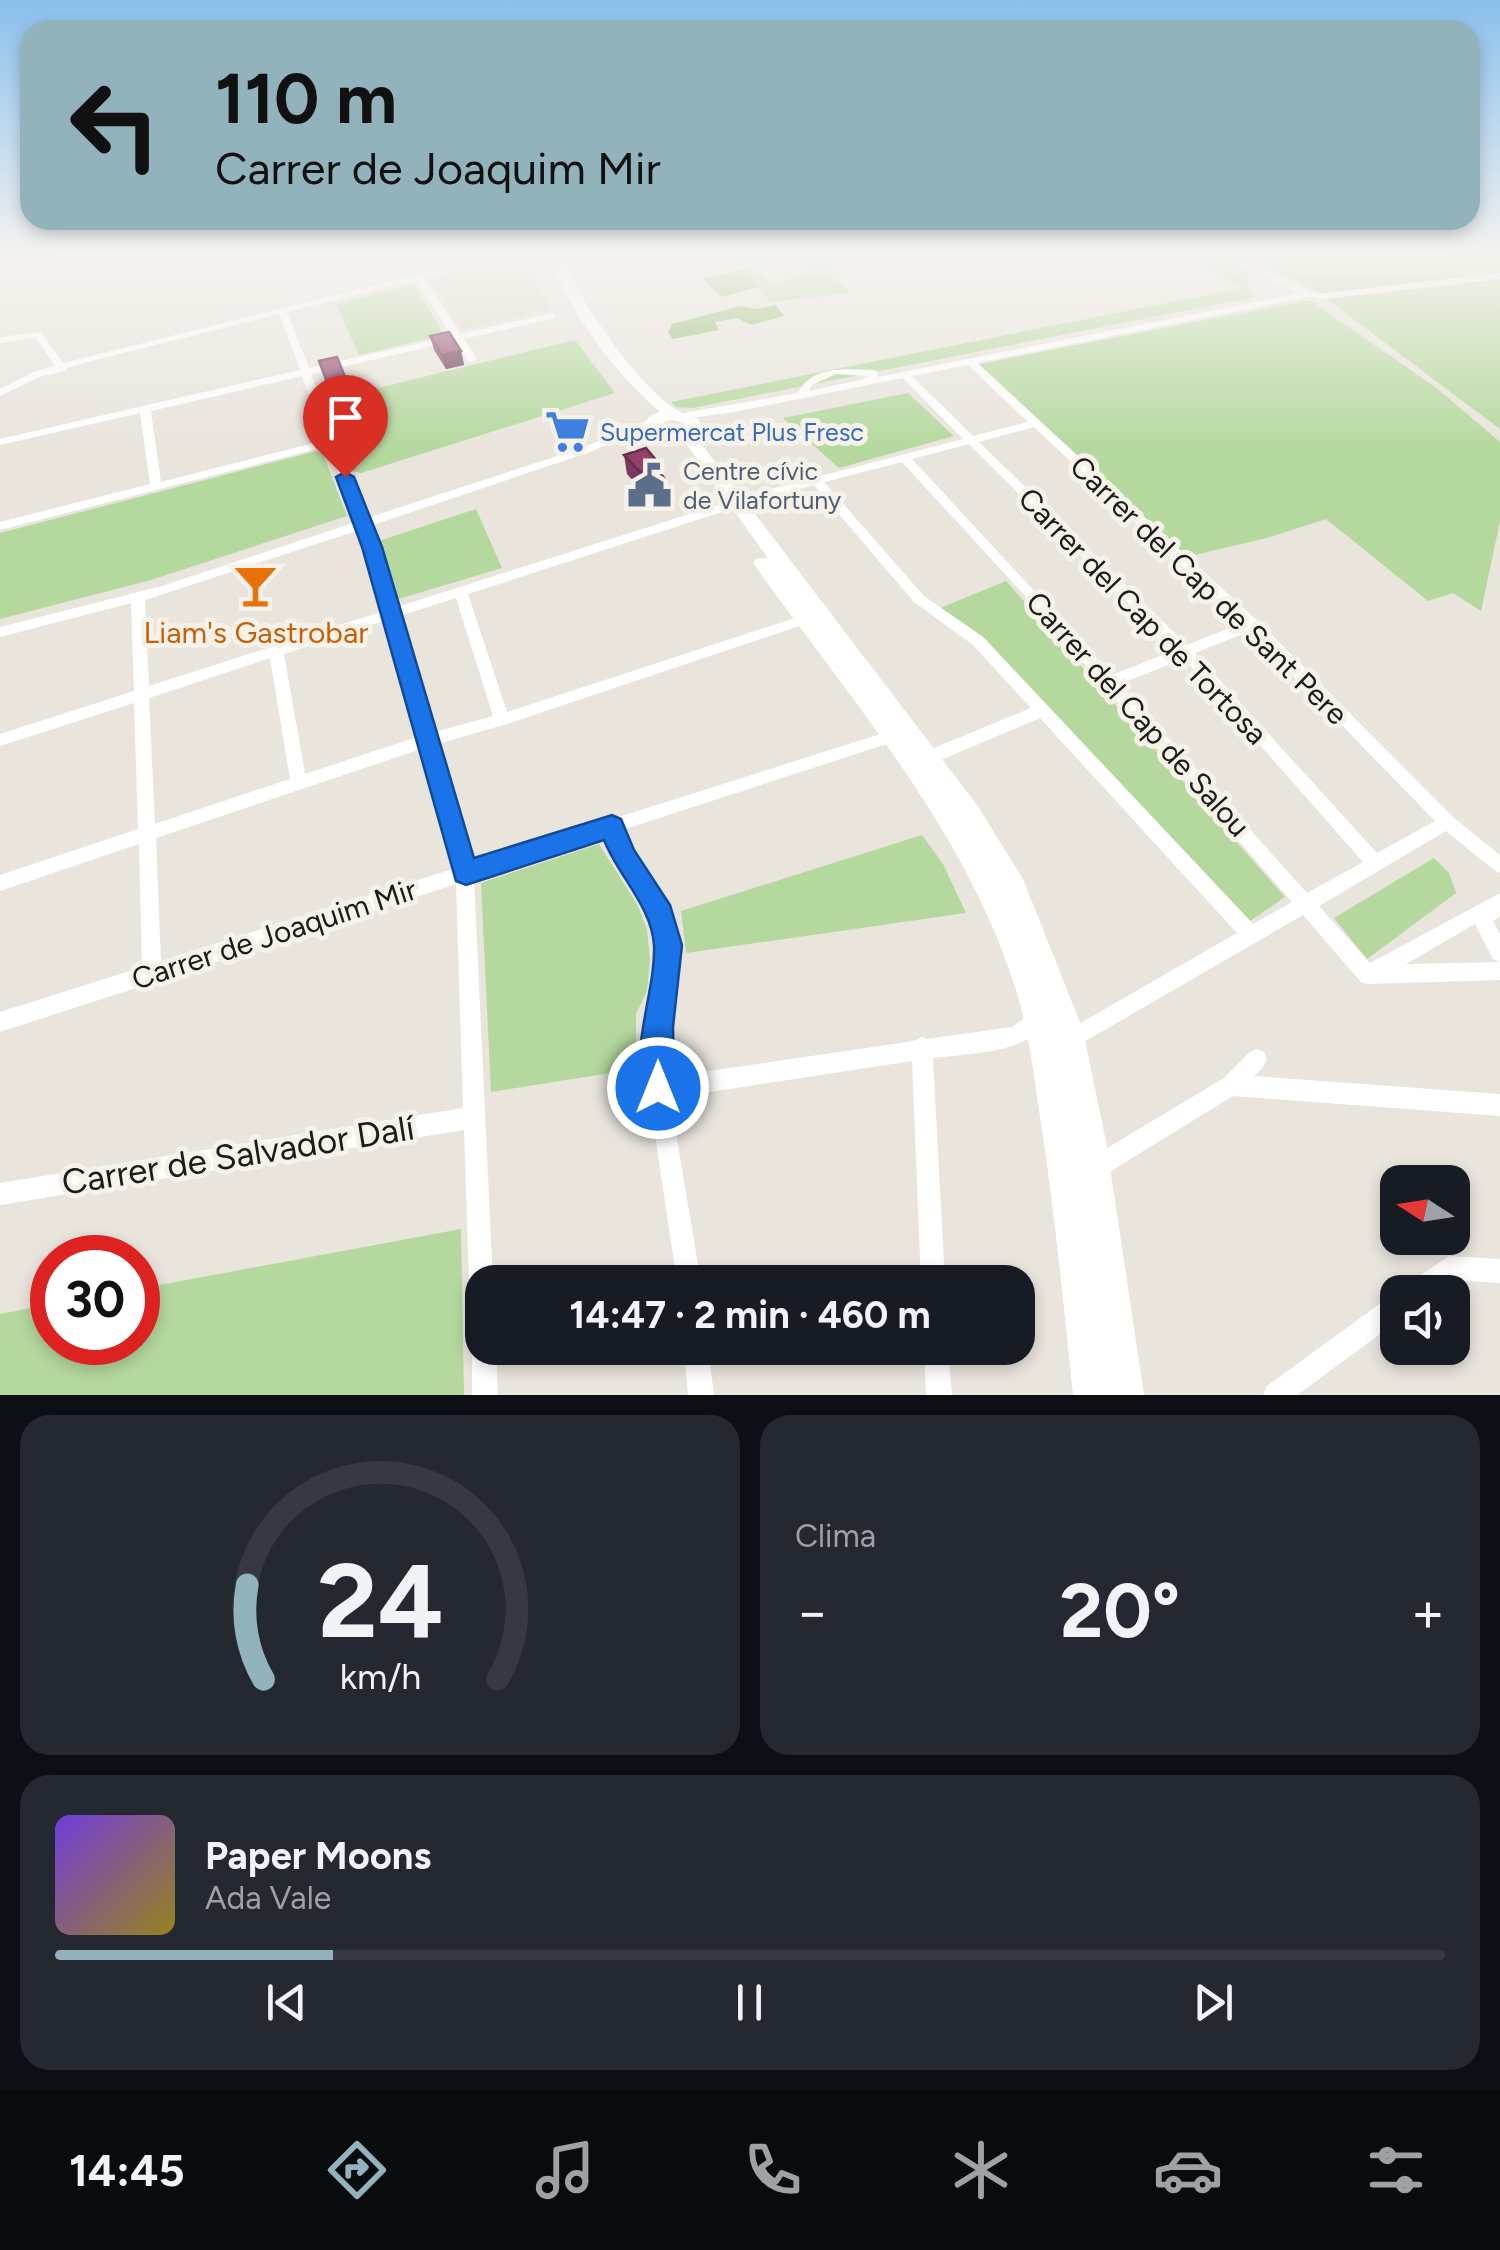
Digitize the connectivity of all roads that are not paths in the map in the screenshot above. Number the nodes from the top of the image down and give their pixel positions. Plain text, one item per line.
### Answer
1 (234, 322) edge
2 (286, 322) edge
3 (449, 322) edge
4 (523, 322) edge
5 (579, 322) edge
6 (594, 322) edge
7 (1168, 322) edge
8 (458, 336) junction
9 (0, 340) edge
10 (472, 359) dead end
11 (970, 361) junction
12 (62, 368) junction
13 (305, 372) junction
14 (904, 374) junction
15 (873, 376) junction
16 (834, 390) junction
17 (802, 395) junction
18 (0, 396) edge
19 (145, 409) junction
20 (734, 410) junction
21 (1033, 424) junction
22 (671, 428) junction
23 (970, 440) junction
24 (0, 442) edge
25 (332, 442) junction
26 (586, 450) junction
27 (904, 457) junction
28 (816, 480) junction
29 (156, 486) junction
30 (730, 504) junction
31 (363, 524) junction
32 (0, 526) edge
33 (460, 592) junction
34 (138, 597) junction
35 (392, 614) junction
36 (804, 620) junction
37 (1252, 624) junction
38 (0, 632) edge
39 (276, 651) junction
40 (1184, 652) junction
41 (1110, 682) junction
42 (142, 694) junction
43 (1043, 710) junction
44 (502, 720) junction
45 (890, 737) junction
46 (0, 740) edge
47 (428, 740) junction
48 (928, 758) junction
49 (298, 783) junction
50 (1447, 822) junction
51 (612, 826) junction
52 (147, 832) junction
53 (1375, 863) junction
54 (1500, 865) edge
55 (466, 873) junction
56 (0, 883) edge
57 (1500, 903) edge
58 (1306, 904) junction
59 (1251, 935) junction
60 (1500, 953) edge
61 (1500, 971) edge
62 (152, 973) junction
63 (1368, 974) junction
64 (1038, 1018) junction
65 (0, 1022) edge
66 (1070, 1040) junction
67 (922, 1048) junction
68 (1257, 1059) dead end
69 (1231, 1086) junction
70 (658, 1088) junction
71 (1500, 1105) edge
72 (476, 1117) junction
73 (1094, 1168) junction
74 (0, 1194) edge
75 (481, 1265) edge
76 (686, 1265) edge
77 (932, 1265) edge
78 (1500, 1271) edge
79 (1439, 1275) edge
80 (1380, 1319) edge
81 (485, 1365) edge
82 (698, 1365) edge
83 (937, 1365) edge
84 (486, 1395) edge
85 (701, 1395) edge
86 (939, 1395) edge
87 (1092, 1395) edge
88 (1126, 1395) edge
89 (1276, 1395) edge

1 - 12 street
2 - 13 street
3 - 8 street
4 - 8 street
5 - 22 street
6 - 22 street
7 - 11 street
8 - 10 street
8 - 13 street
9 - 12 street
11 - 14 street
11 - 21 street, Carrer del Cap de Sant Pere
12 - 18 street
13 - 19 street
13 - 25 street
14 - 15 street
14 - 16 street
14 - 23 street, Carrer del Cap de Tortosa
15 - 16 street
15 - 17 street
16 - 17 street
17 - 20 street
19 - 24 street
19 - 29 street
20 - 22 street
20 - 22 street
21 - 23 street
21 - 37 street, Carrer del Cap de Sant Pere
22 - 26 street
22 - 26 street
22 - 30 street
23 - 27 street
23 - 40 street, Carrer del Cap de Tortosa
25 - 29 street
25 - 31 street
26 - 31 street
27 - 28 street
27 - 41 street, Carrer del Cap de Salou
28 - 30 street
28 - 43 street
29 - 32 street
30 - 33 street
30 - 36 street
30 - 48 street
31 - 34 street
31 - 35 street
33 - 35 street
33 - 44 street
34 - 38 street
34 - 42 street
35 - 39 street
35 - 47 street
36 - 44 street
36 - 45 street
37 - 40 street
37 - 50 street, Carrer del Cap de Sant Pere
39 - 42 street
39 - 49 street
40 - 41 street
40 - 53 street, Carrer del Cap de Tortosa
41 - 58 street, Carrer del Cap de Salou
42 - 46 street
42 - 52 street
43 - 48 street
43 - 59 street
44 - 47 street
45 - 51 street, Carrer de Joaquim Mir
45 - 64 street
47 - 49 street
47 - 55 street
48 - 66 street
49 - 52 street
50 - 53 street
50 - 54 street, Carrer del Cap de Sant Pere
51 - 55 street, Carrer de Joaquim Mir
51 - 70 street
52 - 56 street
52 - 62 street
53 - 58 street
55 - 62 street, Carrer de Joaquim Mir
55 - 72 street
57 - 60 street
57 - 63 street
58 - 59 street
58 - 63 street, Carrer del Cap de Salou
59 - 66 street
61 - 63 street
62 - 65 street, Carrer de Joaquim Mir
64 - 67 street
64 - 87 street
66 - 73 street
67 - 70 street
67 - 77 street
68 - 69 street
69 - 71 street
69 - 73 street
70 - 76 street
72 - 74 street, Carrer de Salvador Dalí
72 - 75 street
73 - 88 street
78 - 79 street
80 - 89 street
81 - 84 street
82 - 85 street
83 - 86 street

